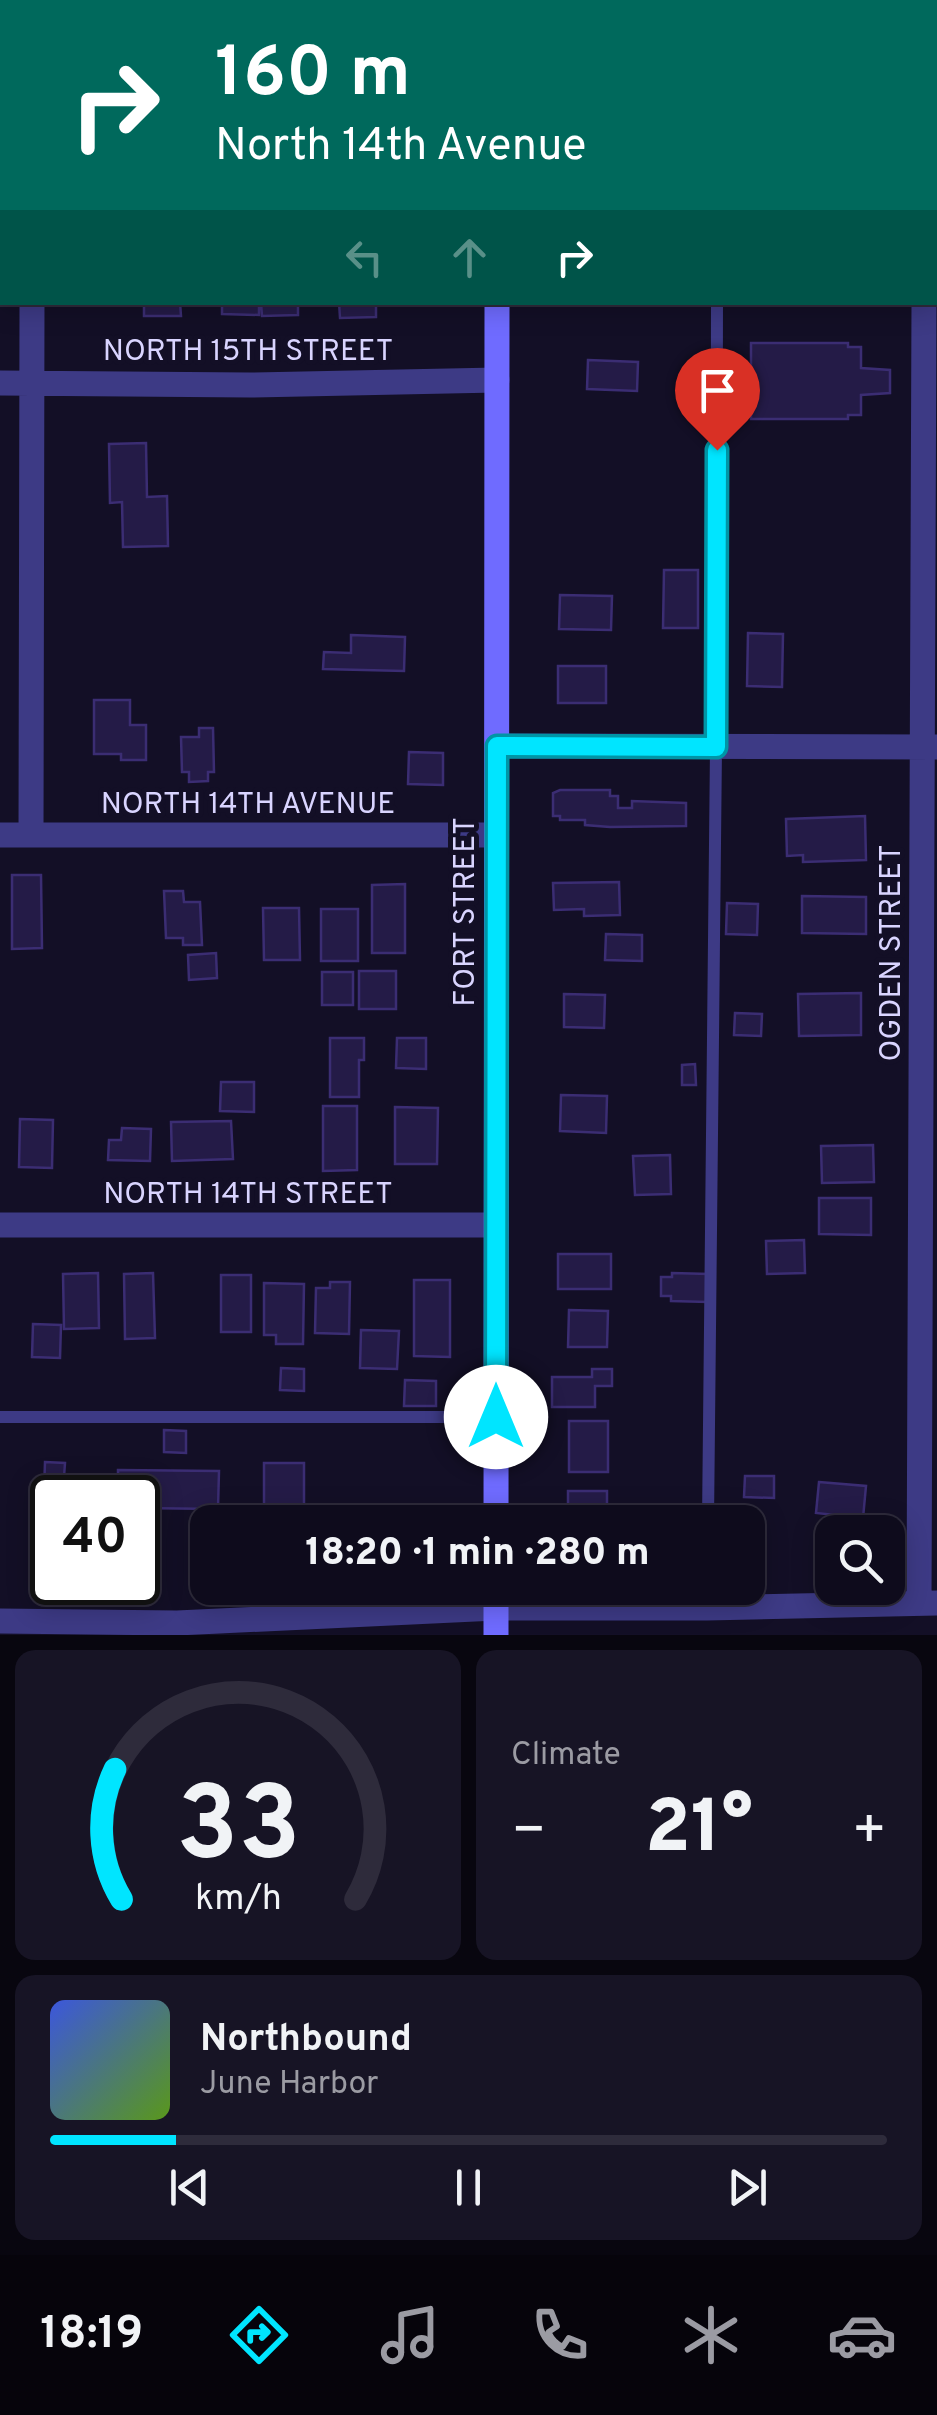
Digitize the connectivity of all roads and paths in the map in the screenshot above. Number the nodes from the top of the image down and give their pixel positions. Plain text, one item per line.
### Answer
1 (32, 305) edge
2 (497, 305) edge
3 (717, 305) edge
4 (924, 305) edge
5 (497, 380) junction
6 (0, 383) edge
7 (32, 383) junction
8 (497, 746) junction
9 (716, 747) junction
10 (930, 747) edge
11 (0, 835) edge
12 (31, 835) junction
13 (496, 836) junction
14 (496, 1225) junction
15 (0, 1226) edge
16 (0, 1417) edge
17 (496, 1417) junction
18 (496, 1505) edge
19 (708, 1505) edge
20 (765, 1603) edge
21 (928, 1603) edge
22 (403, 1605) edge
23 (496, 1605) edge
24 (0, 1621) edge
25 (496, 1635) edge

1 - 7 street
2 - 5 street, FORT STREET
3 - 9 lane
4 - 10 street, OGDEN STREET
5 - 7 street, NORTH 15TH STREET
5 - 8 street, FORT STREET
6 - 7 street, NORTH 15TH STREET
7 - 12 street
8 - 9 street
8 - 13 street, FORT STREET
9 - 10 street
9 - 19 lane
10 - 21 street, OGDEN STREET
11 - 12 street, NORTH 14TH AVENUE
12 - 13 street, NORTH 14TH AVENUE
13 - 14 street, FORT STREET
14 - 15 street, NORTH 14TH STREET
14 - 17 street, FORT STREET
16 - 17 lane
17 - 18 street, FORT STREET
20 - 21 street
22 - 24 street
23 - 25 street

